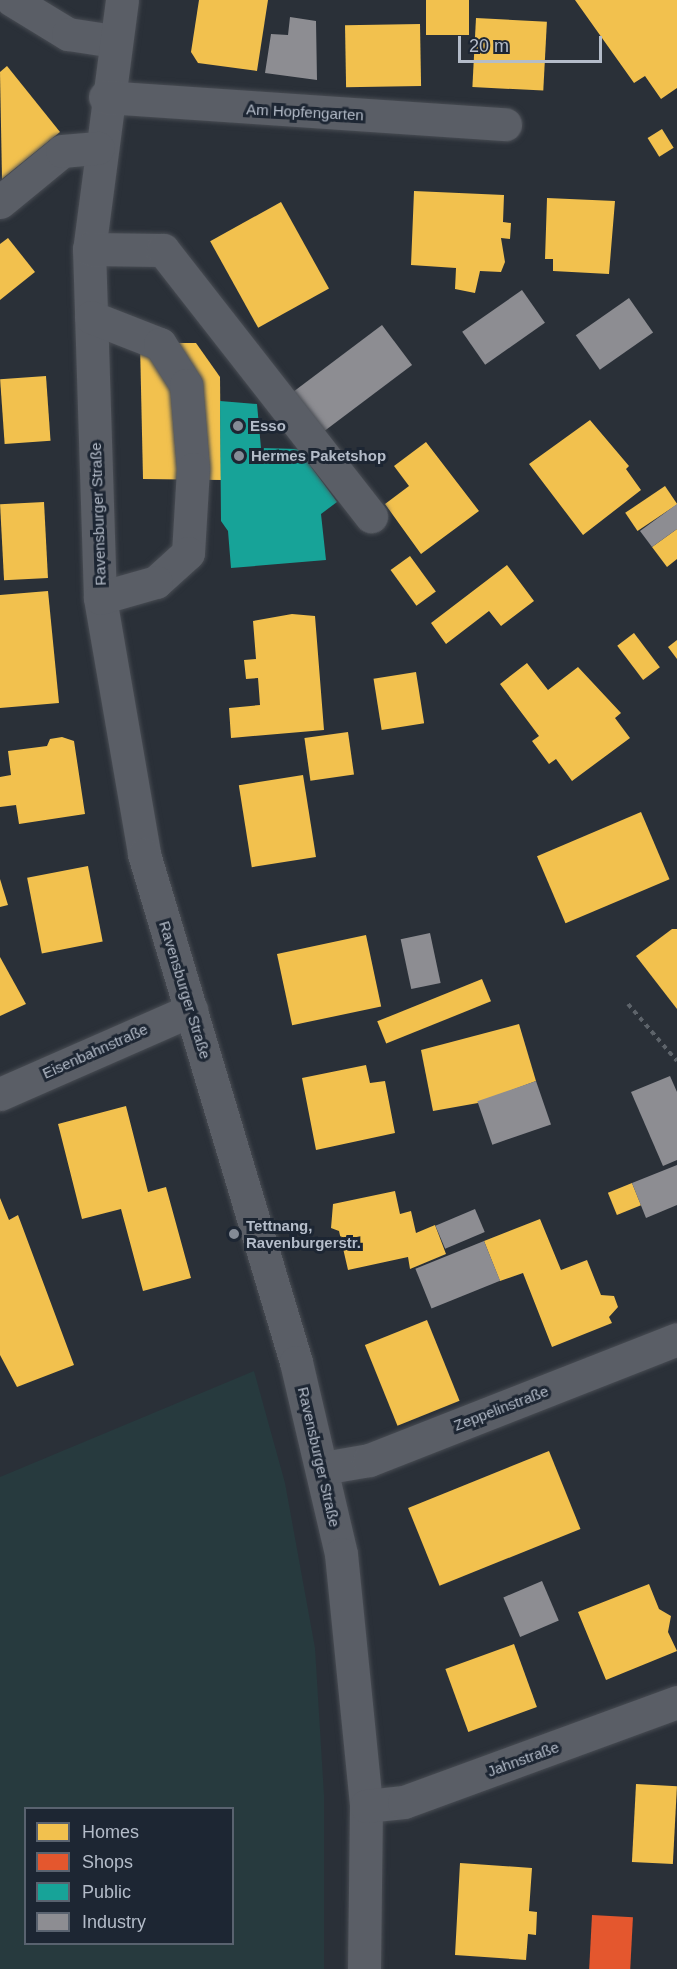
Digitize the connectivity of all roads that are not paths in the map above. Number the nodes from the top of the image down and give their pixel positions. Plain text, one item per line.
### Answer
1 (12, 0) edge
2 (122, 0) edge
3 (113, 41) junction
4 (105, 97) junction
5 (505, 124) dead end
6 (98, 148) junction
7 (0, 202) edge
8 (89, 249) junction
9 (91, 317) junction
10 (371, 516) dead end
11 (100, 598) junction
12 (191, 1010) junction
13 (0, 1094) edge
14 (677, 1339) edge
15 (323, 1468) junction
16 (677, 1702) edge
17 (366, 1806) junction
18 (364, 1969) edge

1 - 3 street
2 - 3 street, Ravensburger Straße
3 - 4 street, Ravensburger Straße
4 - 5 street, Am Hopfengarten
4 - 6 street, Ravensburger Straße
6 - 7 street
6 - 8 street, Ravensburger Straße
8 - 9 street, Ravensburger Straße
8 - 10 street
9 - 11 street, Ravensburger Straße
9 - 11 street
11 - 12 street, Ravensburger Straße
12 - 13 street, Eisenbahnstraße
12 - 15 street, Ravensburger Straße
14 - 15 street, Zeppelinstraße
15 - 17 street, Ravensburger Straße
16 - 17 street, Jahnstraße
17 - 18 street, Ravensburger Straße

